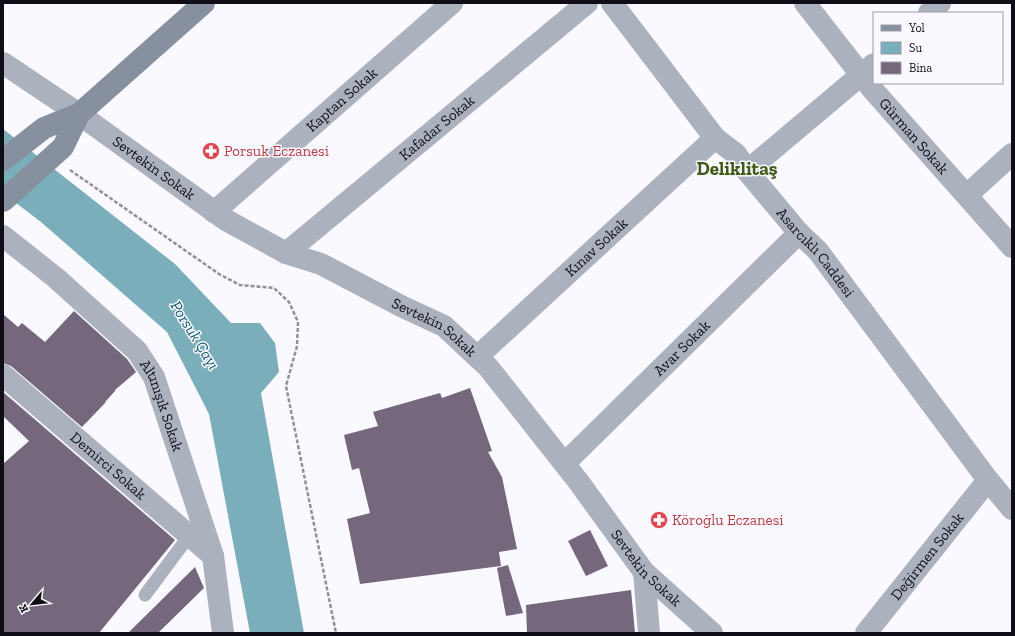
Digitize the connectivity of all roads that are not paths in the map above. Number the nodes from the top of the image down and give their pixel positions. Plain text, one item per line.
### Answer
1 (204, 3) edge
2 (452, 3) edge
3 (588, 3) edge
4 (612, 3) edge
5 (805, 3) edge
6 (940, 3) edge
7 (930, 12) edge
8 (3, 63) edge
9 (868, 70) edge
10 (80, 114) junction
11 (716, 138) junction
12 (1012, 154) edge
13 (3, 160) edge
14 (747, 171) junction
15 (967, 196) junction
16 (3, 201) edge
17 (214, 212) junction
18 (799, 233) junction
19 (3, 236) edge
20 (1012, 247) edge
21 (286, 253) junction
22 (477, 357) junction
23 (3, 375) edge
24 (564, 463) junction
25 (988, 480) junction
26 (1012, 509) edge
27 (189, 536) junction
28 (213, 556) junction
29 (644, 572) junction
30 (145, 595) dead end
31 (223, 633) edge
32 (649, 633) edge
33 (712, 633) edge
34 (866, 633) edge

1 - 10 main road
2 - 17 street, Kaptan Sokak
3 - 21 street, Kafadar Sokak
4 - 11 street, Asarcıklı Caddesi
5 - 9 street, Gürman Sokak
6 - 7 street
8 - 10 street, Sevtekin Sokak
9 - 14 street
9 - 15 street, Gürman Sokak
10 - 13 main road
10 - 16 main road
10 - 17 street, Sevtekin Sokak
11 - 14 street, Asarcıklı Caddesi
11 - 22 street, Kınav Sokak
12 - 15 street
14 - 18 street, Asarcıklı Caddesi
15 - 20 street, Gürman Sokak
17 - 21 street, Sevtekin Sokak
18 - 24 street, Avar Sokak
18 - 25 street, Asarcıklı Caddesi
19 - 28 street, Altınışık Sokak
21 - 22 street, Sevtekin Sokak
22 - 24 street, Sevtekin Sokak
23 - 27 street, Demirci Sokak
24 - 29 street, Sevtekin Sokak
25 - 26 street, Asarcıklı Caddesi
25 - 34 street, Değirmen Sokak
27 - 28 street, Demirci Sokak
27 - 30 lane
28 - 31 street, Altınışık Sokak
29 - 32 street
29 - 33 street, Sevtekin Sokak

